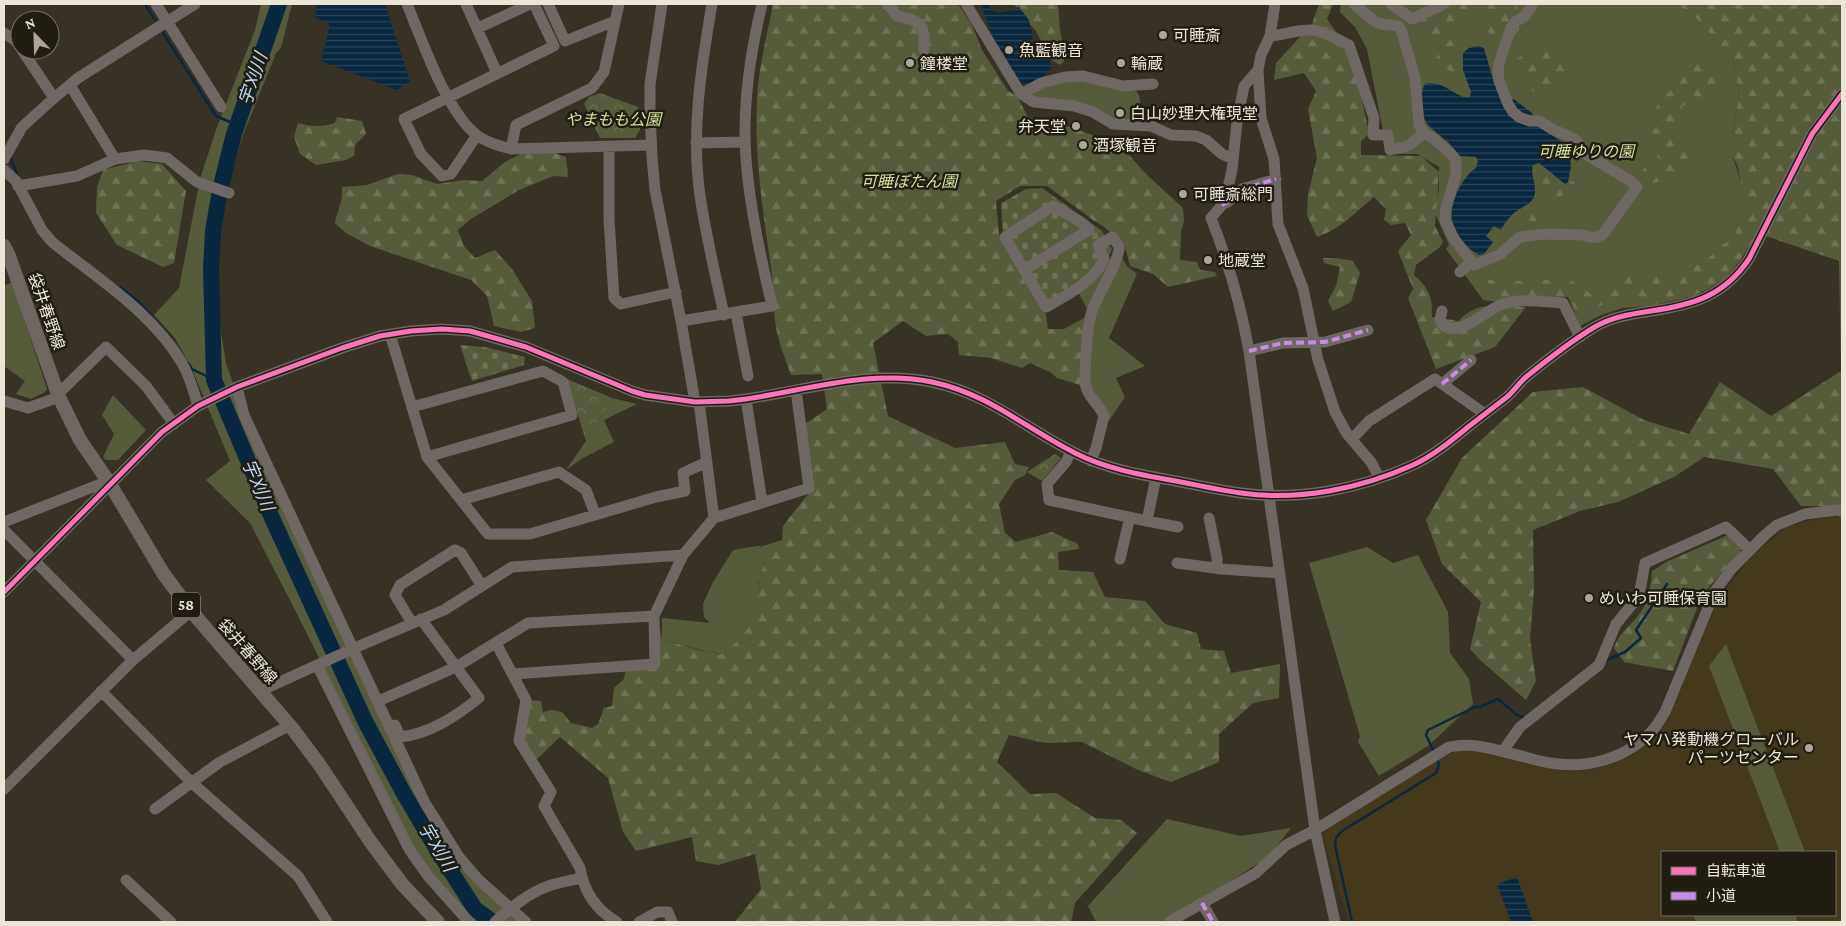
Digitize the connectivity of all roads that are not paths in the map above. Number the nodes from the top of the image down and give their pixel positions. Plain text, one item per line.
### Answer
1 (156, 4) edge
2 (195, 4) edge
3 (407, 4) edge
4 (466, 4) edge
5 (530, 4) edge
6 (534, 4) edge
7 (548, 4) edge
8 (620, 4) edge
9 (662, 4) edge
10 (712, 4) edge
11 (762, 4) edge
12 (888, 4) edge
13 (966, 4) edge
14 (1275, 4) edge
15 (1354, 4) edge
16 (1391, 4) edge
17 (1444, 4) edge
18 (1533, 4) edge
19 (167, 21) junction
20 (615, 21) junction
21 (478, 28) junction
22 (1270, 36) junction
23 (924, 50) dead end
24 (29, 60) edge
25 (1258, 70) junction
26 (497, 73) junction
27 (1153, 84) dead end
28 (70, 85) junction
29 (1021, 94) junction
30 (1842, 94) edge
31 (448, 96) junction
32 (54, 98) junction
33 (220, 107) dead end
34 (1424, 133) junction
35 (477, 135) junction
36 (746, 142) junction
37 (696, 143) junction
38 (651, 145) junction
39 (609, 147) junction
40 (510, 149) junction
41 (4, 159) edge
42 (115, 159) junction
43 (1233, 159) junction
44 (4, 170) edge
45 (1276, 179) junction
46 (18, 186) junction
47 (228, 193) dead end
48 (1222, 205) junction
49 (6, 254) edge
50 (1471, 262) junction
51 (1024, 270) junction
52 (1460, 272) dead end
53 (676, 292) junction
54 (1442, 311) dead end
55 (736, 313) junction
56 (724, 314) junction
57 (681, 321) junction
58 (1368, 330) dead end
59 (390, 334) junction
60 (1580, 337) junction
61 (1314, 343) junction
62 (1249, 351) junction
63 (1471, 360) dead end
64 (748, 376) dead end
65 (1442, 384) junction
66 (238, 387) junction
67 (796, 390) junction
68 (59, 396) junction
69 (746, 399) junction
70 (4, 401) edge
71 (697, 402) junction
72 (198, 406) junction
73 (412, 407) junction
74 (1485, 414) junction
75 (174, 424) junction
76 (1352, 439) junction
77 (1071, 451) junction
78 (427, 457) junction
79 (1091, 461) junction
80 (707, 462) junction
81 (1156, 477) junction
82 (1379, 477) junction
83 (109, 483) junction
84 (1269, 494) junction
85 (461, 500) junction
86 (762, 502) junction
87 (1842, 511) edge
88 (595, 514) junction
89 (1130, 517) junction
90 (714, 518) junction
91 (1209, 518) dead end
92 (1148, 520) junction
93 (4, 522) edge
94 (1178, 528) dead end
95 (4, 530) edge
96 (1750, 550) junction
97 (684, 555) junction
98 (1120, 558) dead end
99 (35, 561) junction
100 (1177, 563) dead end
101 (1217, 568) junction
102 (1280, 573) junction
103 (482, 586) junction
104 (4, 592) edge
105 (191, 611) junction
106 (654, 616) junction
107 (417, 621) junction
108 (496, 643) junction
109 (354, 648) junction
110 (133, 660) junction
111 (318, 664) junction
112 (456, 667) junction
113 (513, 674) junction
114 (260, 690) junction
115 (101, 691) junction
116 (383, 699) junction
117 (290, 725) junction
118 (1503, 751) junction
119 (191, 782) junction
120 (4, 789) edge
121 (156, 809) dead end
122 (1315, 830) junction
123 (582, 878) junction
124 (126, 880) dead end
125 (1202, 903) junction
126 (509, 910) junction
127 (166, 920) edge
128 (327, 922) edge
129 (438, 922) edge
130 (469, 922) edge
131 (496, 922) edge
132 (526, 922) edge
133 (616, 922) edge
134 (639, 922) edge
135 (672, 922) edge
136 (1169, 922) edge
137 (1213, 922) edge
138 (1335, 922) edge

1 - 19 street
2 - 19 street
3 - 31 street
4 - 21 street
5 - 21 street
6 - 26 street
7 - 20 street
8 - 20 street
9 - 38 street
10 - 37 street
11 - 36 street
12 - 23 street
13 - 29 street
14 - 22 street
15 - 34 street
16 - 17 street
18 - 50 street
19 - 28 street
19 - 33 street
20 - 40 street
21 - 26 street
22 - 25 street
22 - 34 street
24 - 32 street
25 - 43 street
25 - 45 street
26 - 31 street
27 - 29 street
28 - 32 street
28 - 42 street
29 - 43 street
30 - 60 street
31 - 35 street
31 - 35 street
32 - 41 street
34 - 50 street
35 - 40 street
36 - 37 street
36 - 55 street
37 - 56 street
38 - 39 street
38 - 53 street
39 - 40 street
39 - 53 street
42 - 46 street
42 - 47 street
43 - 48 street
44 - 46 street
45 - 48 street
45 - 61 street
46 - 72 street
48 - 62 street
49 - 68 main road, 袋井春野線 / 58
50 - 52 street
51 - 51 street
51 - 79 street
53 - 57 street
54 - 60 street
55 - 56 street
55 - 64 street
56 - 57 street
57 - 71 street
58 - 61 street
59 - 66 street
59 - 71 street
59 - 73 street
60 - 74 street
61 - 62 street
61 - 76 street
62 - 84 street
63 - 65 street
65 - 74 street
65 - 76 street
66 - 72 street
66 - 109 street
67 - 69 street
67 - 77 street
67 - 86 street
68 - 70 street
68 - 75 street
68 - 83 main road, 袋井春野線 / 58
69 - 71 street
69 - 86 street
71 - 80 street
72 - 75 street
73 - 78 street
73 - 78 street
74 - 82 street
75 - 83 street
76 - 82 street
77 - 79 street
77 - 89 street
78 - 85 street
79 - 81 street
80 - 88 street
80 - 90 street
81 - 84 street
81 - 92 street
82 - 84 street
83 - 93 street
83 - 99 street
83 - 105 main road, 袋井春野線 / 58
84 - 102 street
85 - 88 street
85 - 88 street
86 - 90 street
87 - 96 street
89 - 92 street
89 - 98 street
90 - 97 street
91 - 101 street
92 - 94 street
95 - 99 street
96 - 118 street
96 - 118 street
97 - 103 street
97 - 106 street
99 - 104 street
99 - 110 street
100 - 101 street
101 - 102 street
102 - 122 street
103 - 107 street
103 - 107 street
105 - 110 street
105 - 114 main road, 袋井春野線 / 58
106 - 108 street
106 - 113 street
107 - 109 street
107 - 112 street
108 - 112 street
108 - 113 street
109 - 111 street
109 - 116 street
109 - 126 street
110 - 115 street
111 - 114 street
111 - 130 street
112 - 116 street
112 - 116 street
113 - 123 street
114 - 117 main road, 袋井春野線 / 58
115 - 119 street
115 - 120 street
117 - 119 street
117 - 129 main road, 袋井春野線 / 58
118 - 122 street
119 - 121 street
119 - 128 street
122 - 125 street
122 - 138 street
123 - 126 street
123 - 133 street
124 - 127 street
125 - 136 street
125 - 137 street
126 - 131 street
126 - 132 street
134 - 135 street

